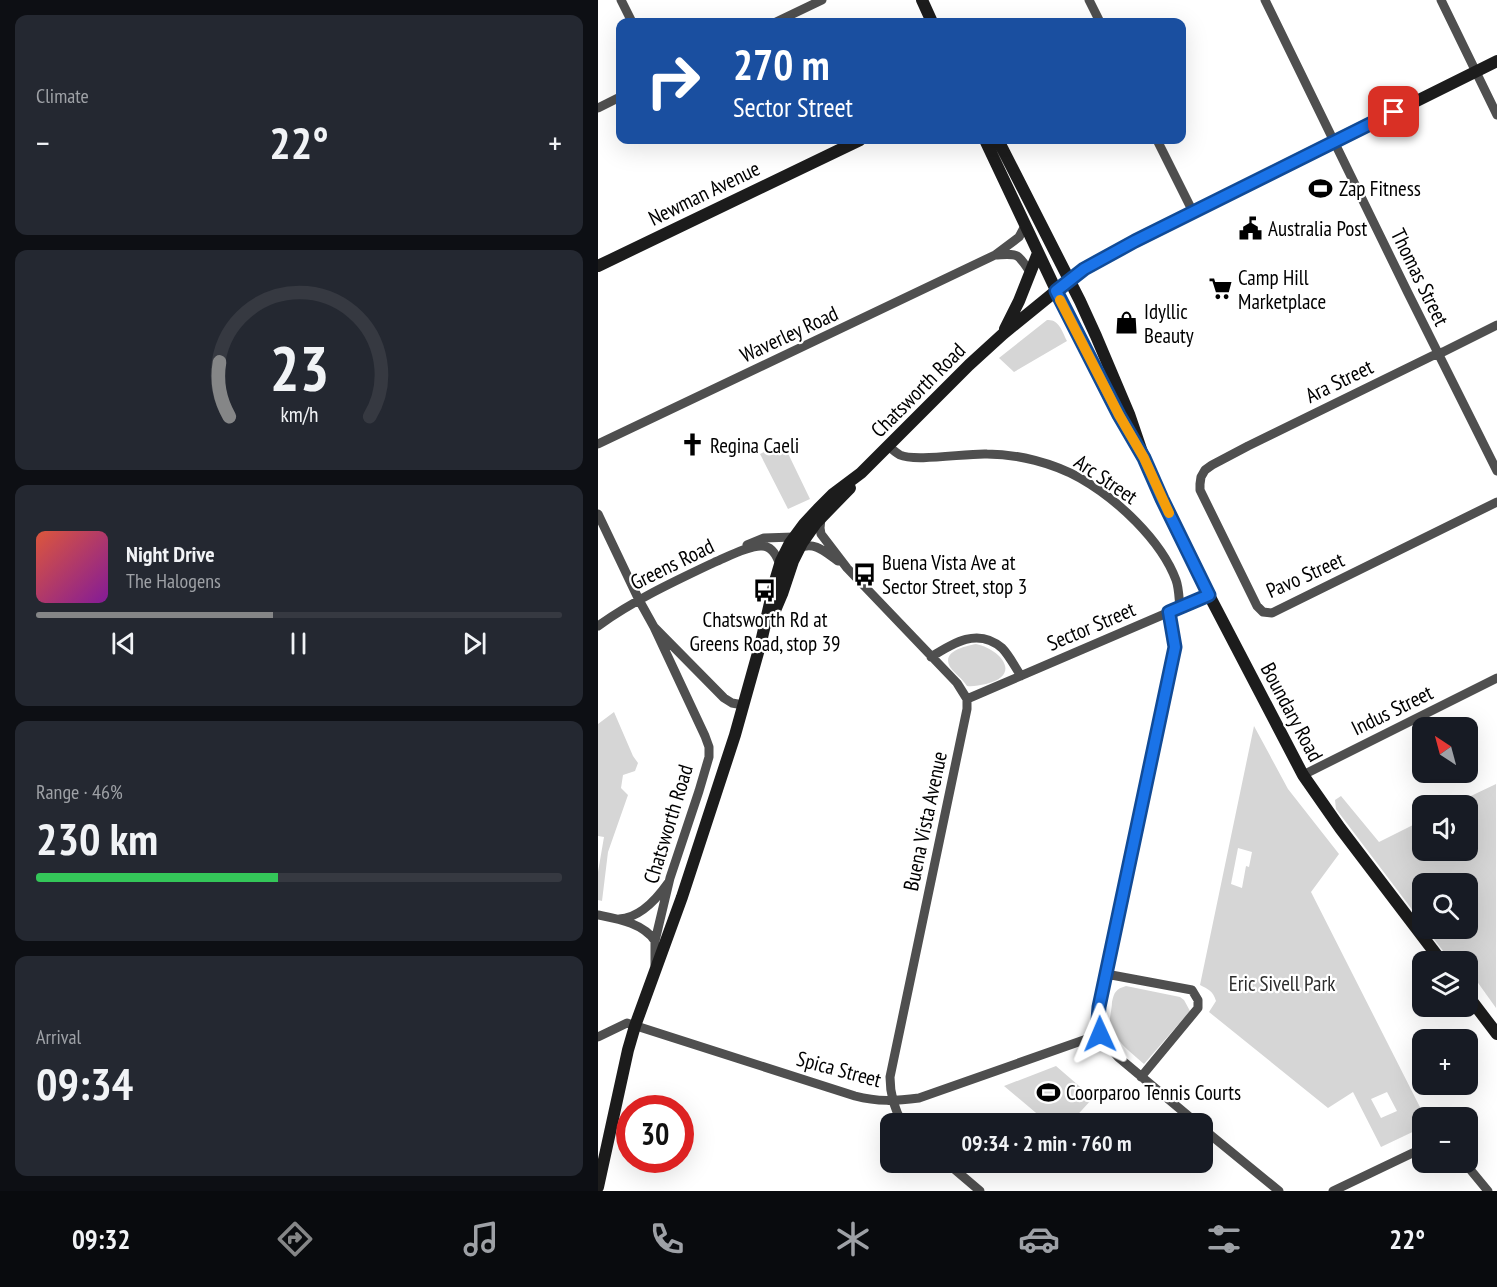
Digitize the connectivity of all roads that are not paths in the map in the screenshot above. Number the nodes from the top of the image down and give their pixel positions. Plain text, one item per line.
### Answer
1 (621, 0) edge
2 (797, 0) edge
3 (822, 0) edge
4 (922, 0) edge
5 (1089, 0) edge
6 (1265, 0) edge
7 (1441, 0) edge
8 (802, 10) junction
9 (630, 18) edge
10 (785, 18) edge
11 (931, 18) edge
12 (1098, 18) edge
13 (1496, 60) edge
14 (1476, 71) junction
15 (616, 99) edge
16 (598, 108) edge
17 (1496, 115) edge
18 (1334, 142) junction
19 (852, 144) edge
20 (987, 144) edge
21 (1000, 144) edge
22 (1159, 144) edge
23 (1193, 212) junction
24 (1025, 226) junction
25 (1038, 253) junction
26 (995, 255) junction
27 (598, 266) edge
28 (1030, 272) junction
29 (1069, 279) junction
30 (1056, 291) junction
31 (1496, 325) edge
32 (1003, 334) junction
33 (1438, 354) junction
34 (598, 444) edge
35 (889, 447) junction
36 (1144, 458) junction
37 (1496, 471) edge
38 (861, 473) junction
39 (1201, 477) joint
40 (1496, 502) edge
41 (598, 513) edge
42 (821, 518) junction
43 (796, 543) junction
44 (732, 554) junction
45 (780, 565) junction
46 (847, 568) junction
47 (1209, 595) junction
48 (639, 600) junction
49 (1180, 608) junction
50 (1169, 612) junction
51 (598, 626) edge
52 (654, 627) junction
53 (761, 642) junction
54 (931, 657) junction
55 (1021, 676) junction
56 (1496, 678) edge
57 (967, 699) junction
58 (743, 705) junction
59 (1303, 775) junction
60 (670, 878) junction
61 (598, 915) edge
62 (619, 920) junction
63 (655, 940) junction
64 (1434, 951) edge
65 (655, 971) junction
66 (1106, 974) junction
67 (1478, 1010) edge
68 (635, 1026) junction
69 (1100, 1034) junction
70 (1496, 1034) edge
71 (598, 1037) edge
72 (1141, 1077) junction
73 (893, 1102) junction
74 (898, 1113) edge
75 (1185, 1113) edge
76 (1213, 1137) edge
77 (1412, 1153) edge
78 (959, 1173) edge
79 (1473, 1173) edge
80 (598, 1187) edge
81 (980, 1191) edge
82 (1279, 1191) edge
83 (1333, 1191) edge
84 (1488, 1191) edge

1 - 9 street
2 - 8 street
3 - 8 street
4 - 11 main road
5 - 12 street
6 - 18 street, Thomas Street
7 - 14 street
8 - 10 street
13 - 14 main road, Chatsworth Road
14 - 17 street
14 - 18 main road, Chatsworth Road
15 - 16 street
18 - 23 main road, Chatsworth Road
18 - 33 street, Thomas Street
19 - 27 main road, Newman Avenue
20 - 24 main road, Boundary Road
21 - 29 main road, Boundary Road
22 - 23 street
23 - 29 main road, Chatsworth Road
24 - 25 main road, Boundary Road
24 - 26 street, Waverley Road
25 - 28 main road, Chatsworth Road
25 - 30 main road, Boundary Road
26 - 28 street
26 - 34 street, Waverley Road
28 - 32 main road, Chatsworth Road
29 - 30 main road, Chatsworth Road
29 - 36 main road, Boundary Road
30 - 32 main road, Chatsworth Road
30 - 36 main road, Boundary Road
31 - 33 street, Ara Street
32 - 35 main road, Chatsworth Road
33 - 37 street, Thomas Street
33 - 39 street, Ara Street
35 - 38 main road, Chatsworth Road
35 - 49 street, Arc Street
36 - 47 main road, Boundary Road
38 - 42 main road, Chatsworth Road
38 - 43 main road, Chatsworth Road
39 - 40 street, Pavo Street
41 - 48 street
42 - 43 main road, Chatsworth Road
42 - 46 street
43 - 44 street, Greens Road
43 - 45 main road, Chatsworth Road
43 - 46 street
43 - 53 main road, Chatsworth Road
44 - 45 street, Greens Road
44 - 48 street, Greens Road
45 - 53 main road, Chatsworth Road
46 - 54 street
47 - 49 street, Sector Street
47 - 59 main road, Boundary Road
48 - 51 street, Greens Road
48 - 52 street
49 - 50 street, Sector Street
50 - 55 street, Sector Street
50 - 66 street
52 - 58 street
52 - 60 street, Chatsworth Road
53 - 58 main road, Chatsworth Road
54 - 55 street
54 - 57 street
55 - 57 street, Sector Street
56 - 59 street, Indus Street
57 - 73 street, Buena Vista Avenue
58 - 65 main road, Chatsworth Road
59 - 64 main road, Boundary Road
60 - 62 street
60 - 63 street, Chatsworth Road
61 - 62 street
62 - 63 street
63 - 65 street, Chatsworth Road
65 - 68 main road, Chatsworth Road
66 - 69 street
66 - 72 street
67 - 70 main road
68 - 71 street
68 - 73 street, Spica Street
68 - 80 main road, Chatsworth Road
69 - 72 street
69 - 73 street, Spica Street
72 - 75 street
73 - 74 street, Buena Vista Avenue
76 - 82 street
77 - 83 street
78 - 81 street
79 - 84 street

